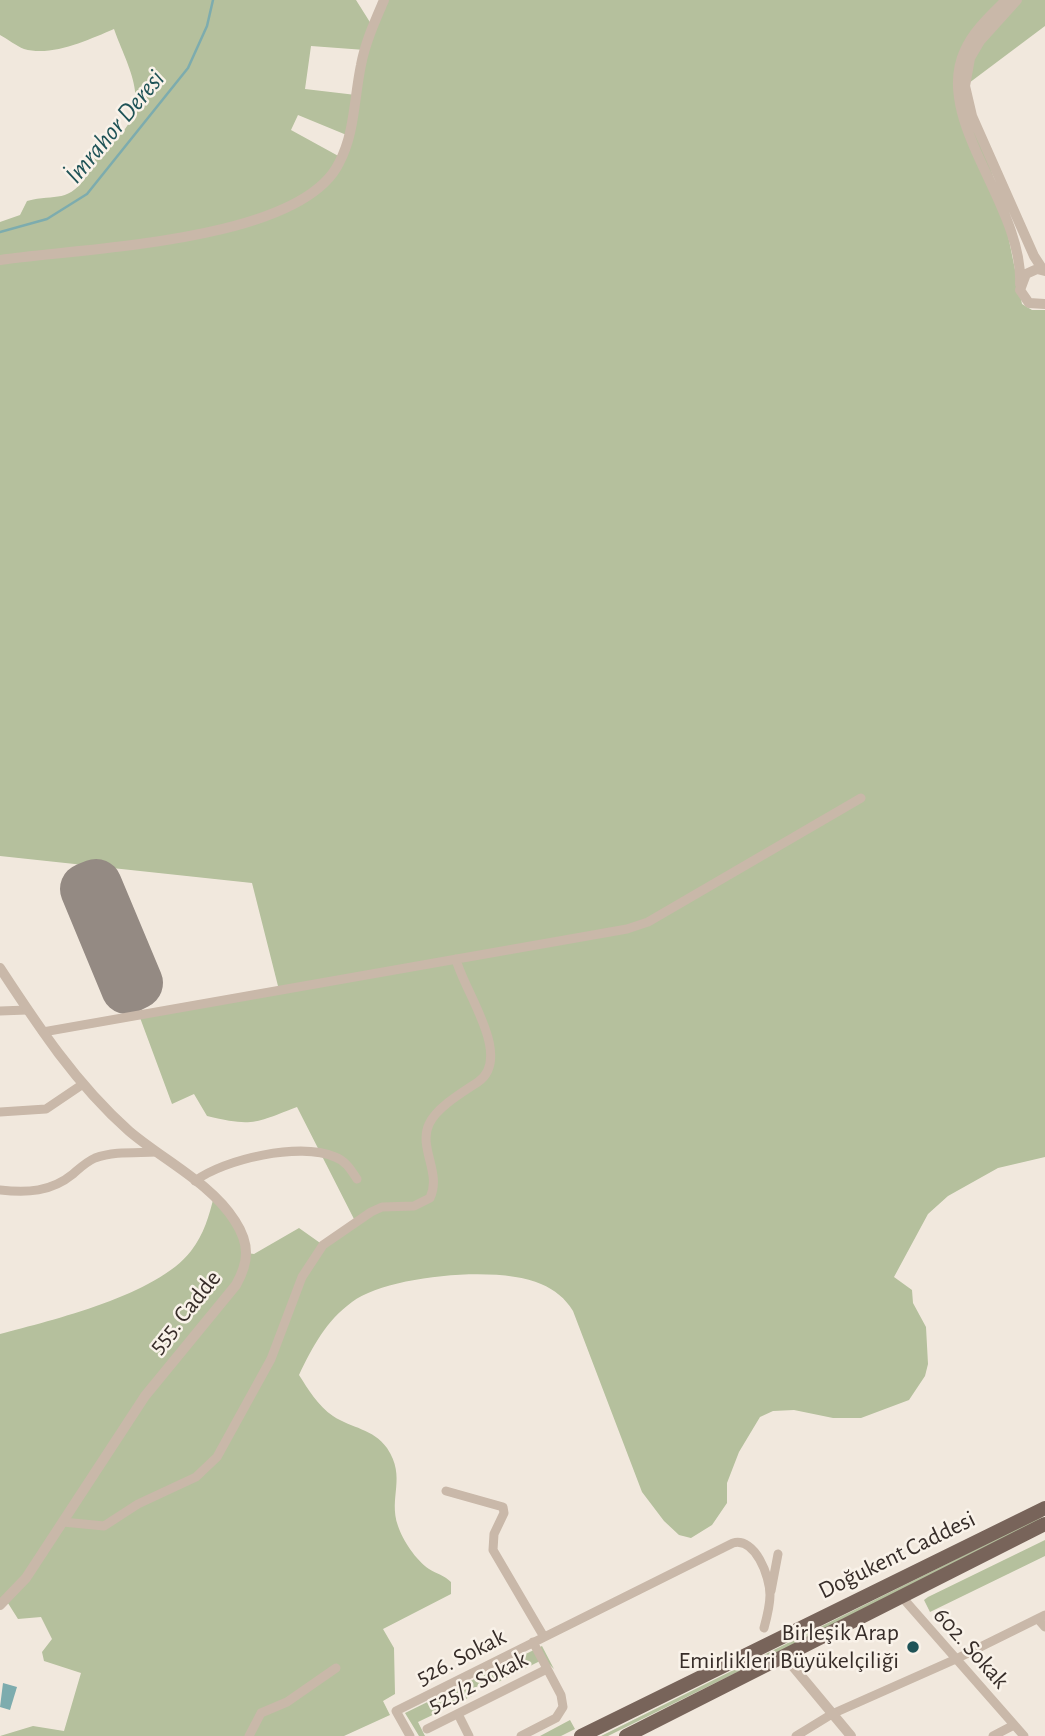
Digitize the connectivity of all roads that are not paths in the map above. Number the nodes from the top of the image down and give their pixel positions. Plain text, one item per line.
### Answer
1 (384, 0) edge
2 (1006, 0) edge
3 (1017, 0) edge
4 (0, 260) edge
5 (1044, 270) edge
6 (1020, 284) junction
7 (1045, 304) edge
8 (861, 798) dead end
9 (456, 958) junction
10 (0, 968) edge
11 (27, 1010) junction
12 (0, 1011) edge
13 (43, 1032) junction
14 (83, 1084) junction
15 (0, 1112) edge
16 (156, 1152) junction
17 (357, 1179) dead end
18 (195, 1181) junction
19 (0, 1190) edge
20 (446, 1491) dead end
21 (1045, 1508) edge
22 (63, 1522) junction
23 (1045, 1524) edge
24 (778, 1554) dead end
25 (770, 1592) junction
26 (901, 1596) junction
27 (0, 1605) edge
28 (1041, 1617) edge
29 (1045, 1627) edge
30 (764, 1628) dead end
31 (544, 1637) junction
32 (533, 1642) junction
33 (956, 1660) junction
34 (791, 1664) dead end
35 (336, 1668) dead end
36 (547, 1669) junction
37 (458, 1714) junction
38 (832, 1714) junction
39 (1014, 1725) junction
40 (427, 1729) dead end
41 (249, 1736) edge
42 (410, 1736) edge
43 (469, 1736) edge
44 (521, 1736) edge
45 (581, 1736) edge
46 (626, 1736) edge
47 (796, 1736) edge
48 (850, 1736) edge
49 (993, 1736) edge
50 (1024, 1736) edge

1 - 4 street
2 - 6 street
3 - 5 street
5 - 6 street
6 - 7 street
8 - 9 street
9 - 13 street
9 - 22 street
10 - 11 street, 555. Cadde
11 - 12 street
11 - 13 street, 555. Cadde
13 - 14 street, 555. Cadde
14 - 15 street
14 - 16 street, 555. Cadde
16 - 18 street, 555. Cadde
16 - 19 street
17 - 18 street
18 - 22 street, 555. Cadde
20 - 31 street
21 - 45 main road, Doğukent Caddesi
22 - 27 street, 555. Cadde
23 - 26 main road, Doğukent Caddesi
24 - 25 street
25 - 30 street
25 - 31 street, 526. Sokak
26 - 33 street, 602. Sokak
26 - 46 main road, Doğukent Caddesi
28 - 29 street
28 - 33 street
31 - 32 street, 526. Sokak
32 - 36 street
32 - 42 street, 526. Sokak
33 - 38 street
33 - 39 street, 602. Sokak
34 - 38 street
35 - 41 street
36 - 37 street, 525/2 Sokak
36 - 44 street
37 - 40 street, 525/2 Sokak
37 - 43 street
38 - 47 street
38 - 48 street
39 - 49 street, 602. Sokak
39 - 50 street, 602. Sokak

